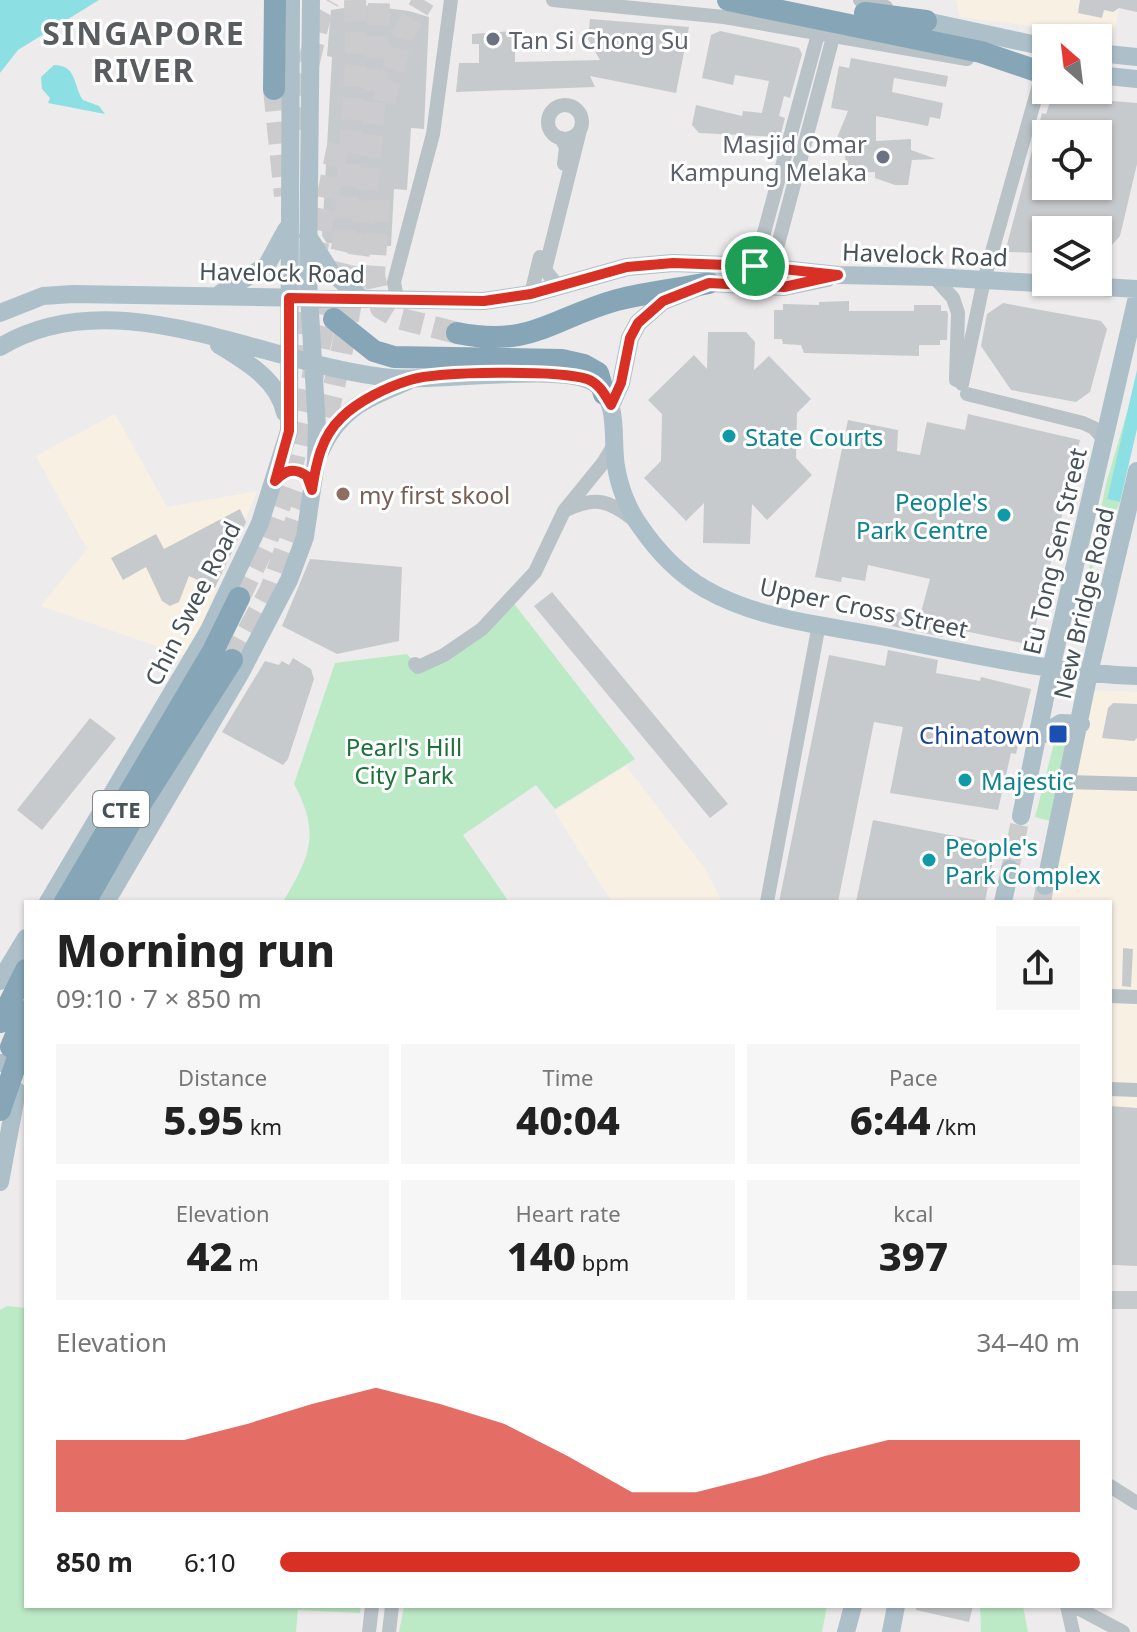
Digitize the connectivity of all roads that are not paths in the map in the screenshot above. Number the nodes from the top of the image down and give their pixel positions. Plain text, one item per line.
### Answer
1 (275, 0) edge
2 (291, 0) edge
3 (311, 0) edge
4 (451, 0) edge
5 (553, 0) edge
6 (728, 0) edge
7 (805, 0) edge
8 (860, 0) edge
9 (926, 21) junction
10 (826, 36) junction
11 (1032, 44) edge
12 (1112, 54) edge
13 (1137, 57) edge
14 (1032, 68) edge
15 (1032, 70) edge
16 (815, 76) junction
17 (1112, 76) edge
18 (1137, 79) edge
19 (274, 89) tunnel mouth
20 (1032, 104) edge
21 (580, 130) junction
22 (561, 138) junction
23 (788, 146) junction
24 (803, 149) junction
25 (777, 185) junction
26 (792, 189) junction
27 (769, 215) junction
28 (290, 216) junction
29 (785, 218) junction
30 (308, 236) junction
31 (764, 266) junction
32 (838, 275) junction
33 (934, 277) junction
34 (984, 280) junction
35 (709, 283) junction
36 (558, 286) junction
37 (1137, 289) edge
38 (531, 294) junction
39 (216, 295) junction
40 (308, 297) junction
41 (360, 297) junction
42 (1137, 297) edge
43 (289, 298) junction
44 (397, 299) junction
45 (0, 313) edge
46 (334, 319) dead end
47 (457, 333) tunnel mouth
48 (200, 334) junction
49 (0, 347) edge
50 (290, 358) junction
51 (311, 363) junction
52 (411, 380) junction
53 (962, 387) junction
54 (608, 399) junction
55 (289, 431) junction
56 (1105, 441) junction
57 (614, 444) junction
58 (316, 462) junction
59 (1137, 471) edge
60 (275, 481) junction
61 (312, 490) junction
62 (564, 511) junction
63 (637, 523) junction
64 (239, 598) tunnel mouth
65 (819, 624) junction
66 (232, 660) tunnel mouth
67 (415, 664) dead end
68 (1051, 669) junction
69 (1089, 673) junction
70 (1137, 676) edge
71 (1081, 724) junction
72 (1038, 737) junction
73 (1068, 782) junction
74 (1137, 784) edge
75 (1021, 816) tunnel mouth
76 (1010, 869) tunnel mouth
77 (1043, 897) tunnel mouth
78 (49, 900) edge
79 (66, 900) edge
80 (86, 900) edge
81 (107, 900) edge
82 (767, 900) edge
83 (1003, 900) edge
84 (24, 945) edge
85 (14, 979) edge
86 (1112, 996) edge
87 (1137, 997) edge
88 (0, 1008) edge
89 (24, 1016) edge
90 (0, 1022) edge
91 (24, 1050) edge
92 (24, 1051) edge
93 (24, 1053) edge
94 (0, 1063) edge
95 (0, 1074) edge
96 (1112, 1091) edge
97 (1137, 1092) edge
98 (0, 1110) edge
99 (0, 1182) edge
100 (1112, 1487) edge
101 (1137, 1503) edge
102 (372, 1608) edge
103 (392, 1608) edge
104 (852, 1608) edge
105 (896, 1608) edge
106 (1067, 1608) edge
107 (1078, 1608) edge
108 (369, 1632) edge
109 (389, 1632) edge
110 (846, 1632) edge
111 (891, 1632) edge
112 (1073, 1632) edge
113 (1123, 1632) edge

1 - 19 highway
2 - 28 main road, Chin Swee Road
3 - 30 main road
4 - 44 street
5 - 10 street
6 - 14 highway
7 - 9 highway
8 - 9 street
9 - 11 main road
10 - 15 street
10 - 16 street
12 - 13 main road
16 - 23 street
16 - 24 street
17 - 18 main road
20 - 34 street
21 - 22 street
21 - 22 street
21 - 36 street
22 - 38 street
23 - 24 street
23 - 25 street
24 - 26 street
25 - 26 street
25 - 27 street
26 - 29 street
27 - 29 street
27 - 31 street
28 - 39 main road
28 - 43 main road, Chin Swee Road
29 - 31 street
30 - 40 main road
30 - 41 main road
31 - 32 main road, Havelock Road
31 - 36 main road, Havelock Road
32 - 33 main road, Havelock Road
32 - 35 main road
33 - 34 main road, Havelock Road
33 - 53 street
34 - 37 main road, Havelock Road
34 - 53 street
35 - 47 highway
35 - 54 main road
36 - 38 main road, Havelock Road
38 - 44 main road, Havelock Road
39 - 43 main road, Havelock Road
39 - 45 main road, Havelock Road
40 - 41 main road, Havelock Road
40 - 43 main road, Havelock Road
40 - 51 main road
41 - 44 main road, Havelock Road
42 - 56 main road, Eu Tong Sen Street
43 - 50 main road, Chin Swee Road
46 - 54 highway
48 - 49 main road
48 - 50 main road
48 - 55 main road
50 - 51 main road
50 - 55 main road, Chin Swee Road
51 - 52 main road
51 - 58 main road
52 - 54 main road
52 - 58 main road
53 - 56 street
54 - 57 main road, Upper Cross Street
55 - 60 main road, Chin Swee Road
56 - 68 main road, Eu Tong Sen Street
57 - 62 street
57 - 63 main road, Upper Cross Street
58 - 61 main road
59 - 69 main road, New Bridge Road
60 - 61 main road
60 - 78 main road, Chin Swee Road
61 - 81 main road
62 - 63 street
62 - 67 street
63 - 65 main road, Upper Cross Street
64 - 79 highway, CTE
65 - 68 main road, Upper Cross Street
65 - 82 street
66 - 80 highway, CTE
68 - 69 main road, Upper Cross Street
68 - 72 main road, Eu Tong Sen Street
69 - 70 main road, Upper Cross Street
69 - 71 main road, New Bridge Road
71 - 72 main road
71 - 73 main road, New Bridge Road
72 - 75 main road, Eu Tong Sen Street
73 - 74 street
73 - 77 main road, New Bridge Road
76 - 83 main road
84 - 85 main road
85 - 88 highway
85 - 90 highway
86 - 87 street
89 - 95 highway
91 - 94 main road
92 - 98 highway
93 - 99 main road
96 - 97 street
100 - 101 street
102 - 108 street
103 - 109 street
104 - 110 main road
105 - 111 main road
106 - 112 street
107 - 113 street

